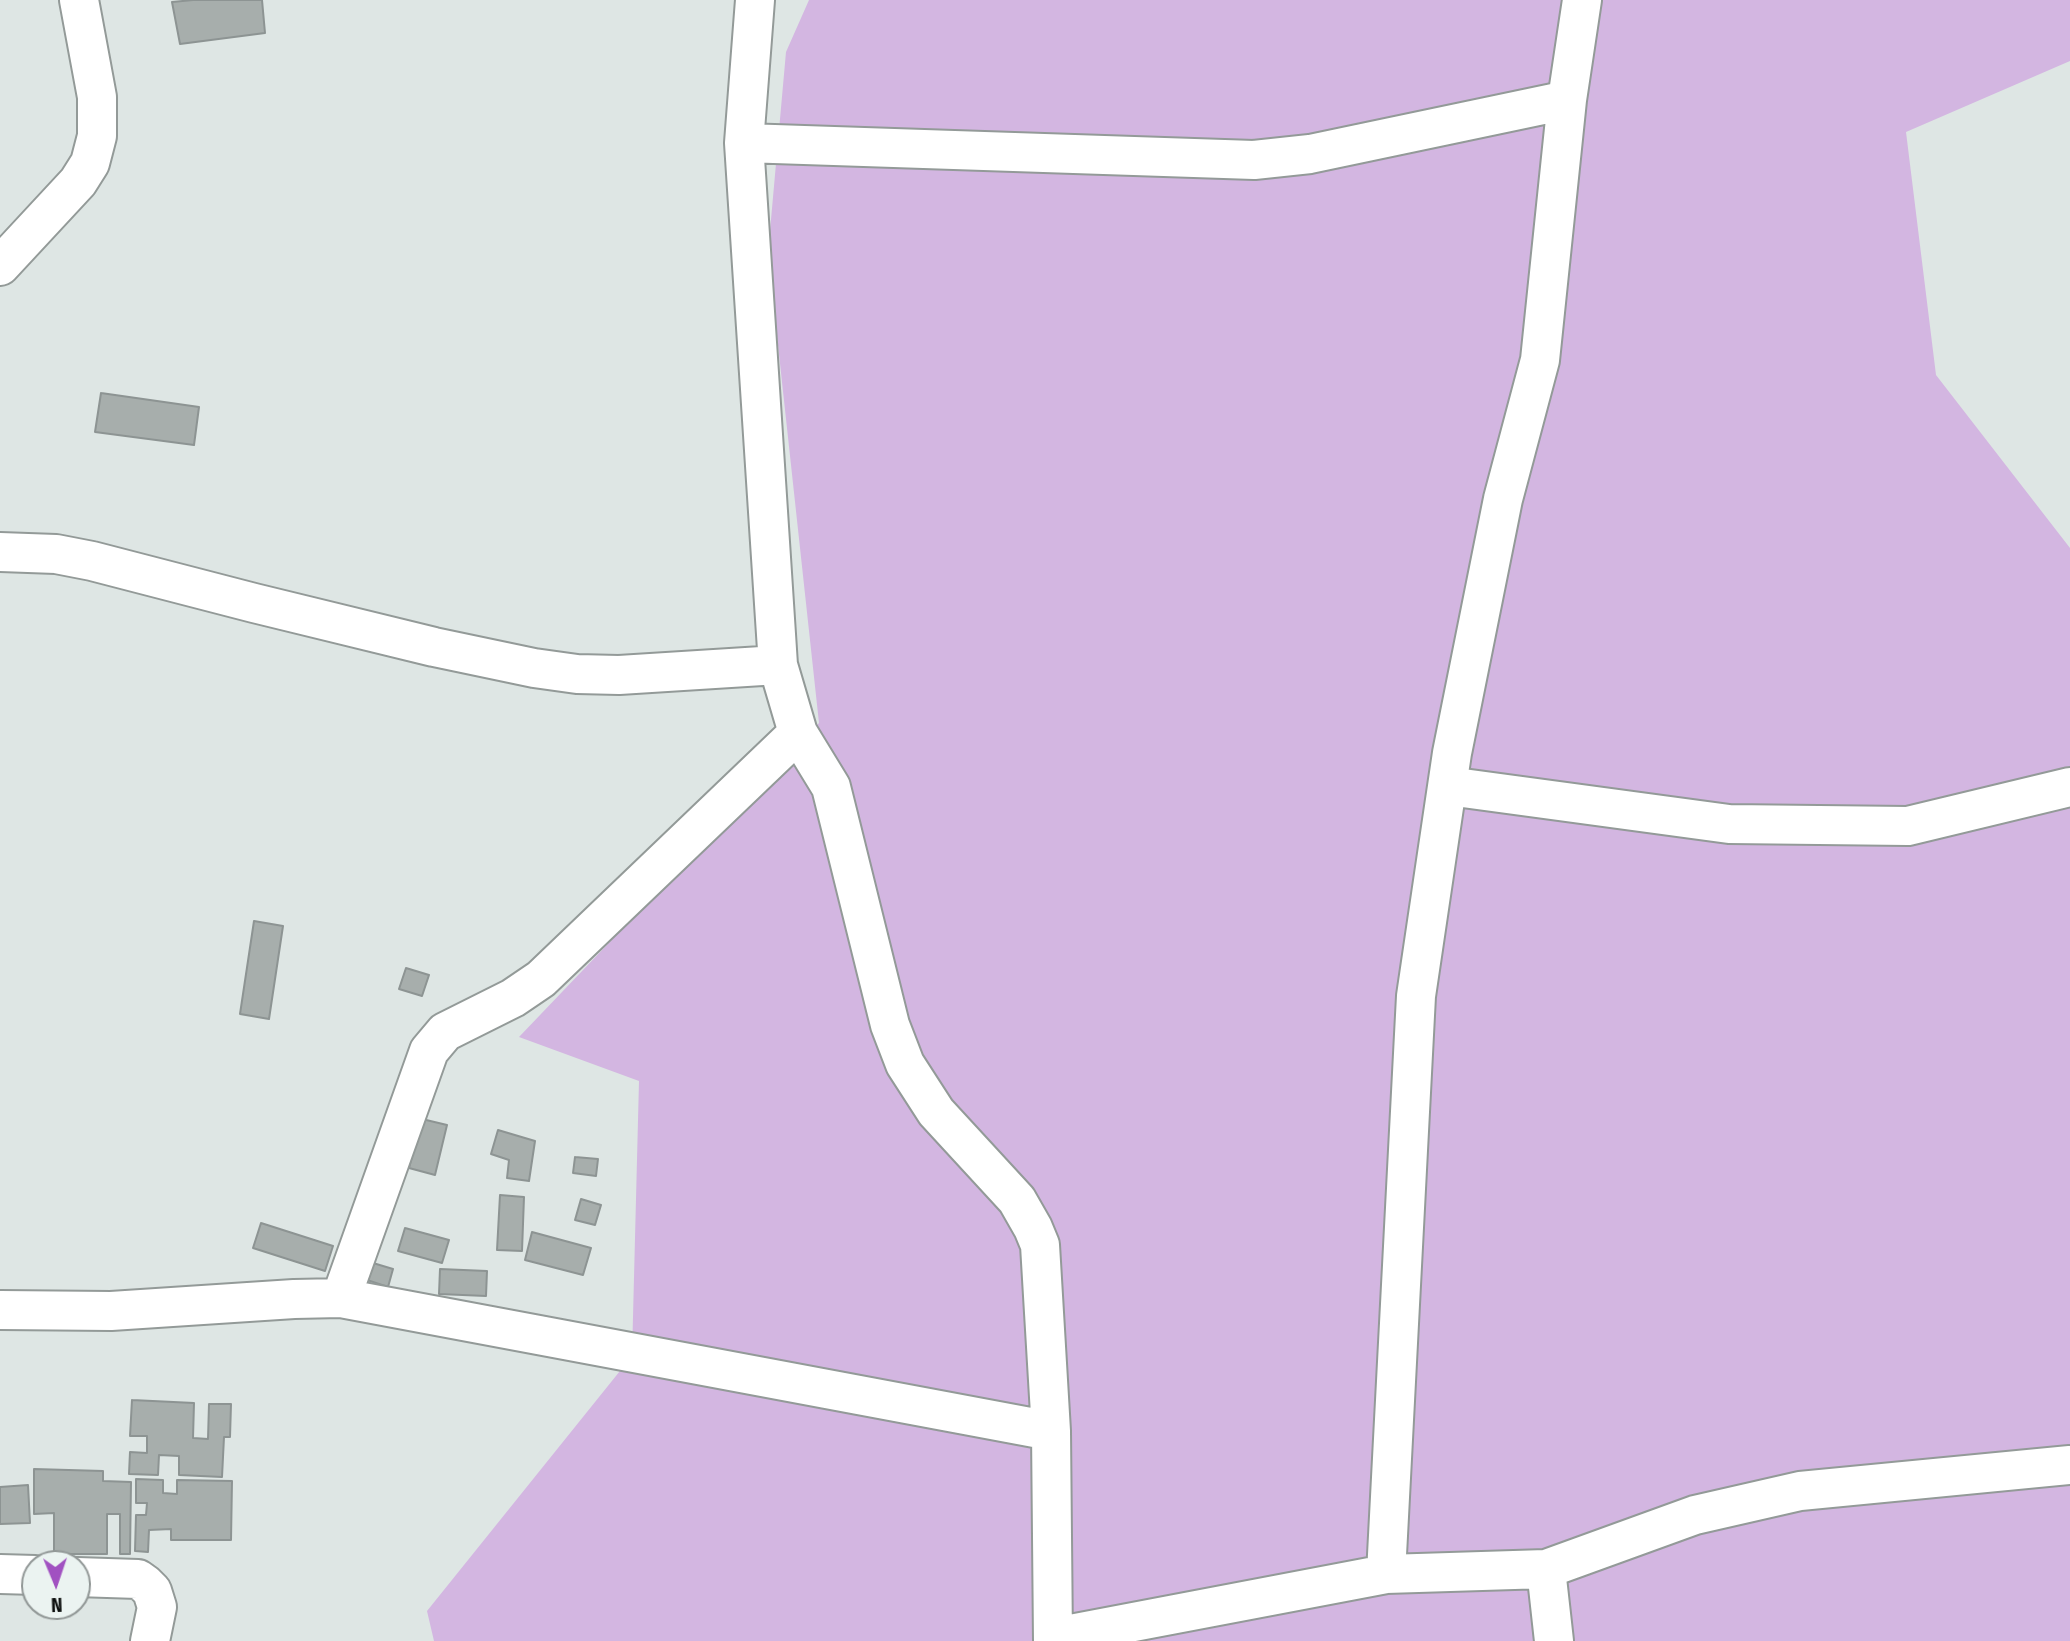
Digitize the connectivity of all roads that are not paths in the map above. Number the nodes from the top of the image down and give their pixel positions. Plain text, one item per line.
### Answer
1 (79, 0) edge
2 (755, 0) edge
3 (1582, 0) edge
4 (1567, 100) junction
5 (744, 143) junction
6 (0, 266) edge
7 (0, 552) edge
8 (778, 665) junction
9 (798, 733) junction
10 (1448, 786) junction
11 (2070, 787) edge
12 (341, 1298) junction
13 (0, 1310) edge
14 (1051, 1431) junction
15 (2070, 1465) edge
16 (1546, 1569) junction
17 (0, 1574) edge
18 (1387, 1574) junction
19 (21, 1575) edge
20 (91, 1577) edge
21 (1054, 1639) edge
22 (150, 1641) edge
23 (1555, 1641) edge

1 - 6 street
2 - 5 street
3 - 4 street
4 - 5 street
4 - 10 street
5 - 8 street
7 - 8 street
8 - 9 street
9 - 12 street
9 - 14 street
10 - 11 street
10 - 18 street
12 - 13 street
12 - 14 street
14 - 21 street
15 - 16 street
16 - 18 street
16 - 23 street
17 - 19 street
18 - 21 street
20 - 22 street

